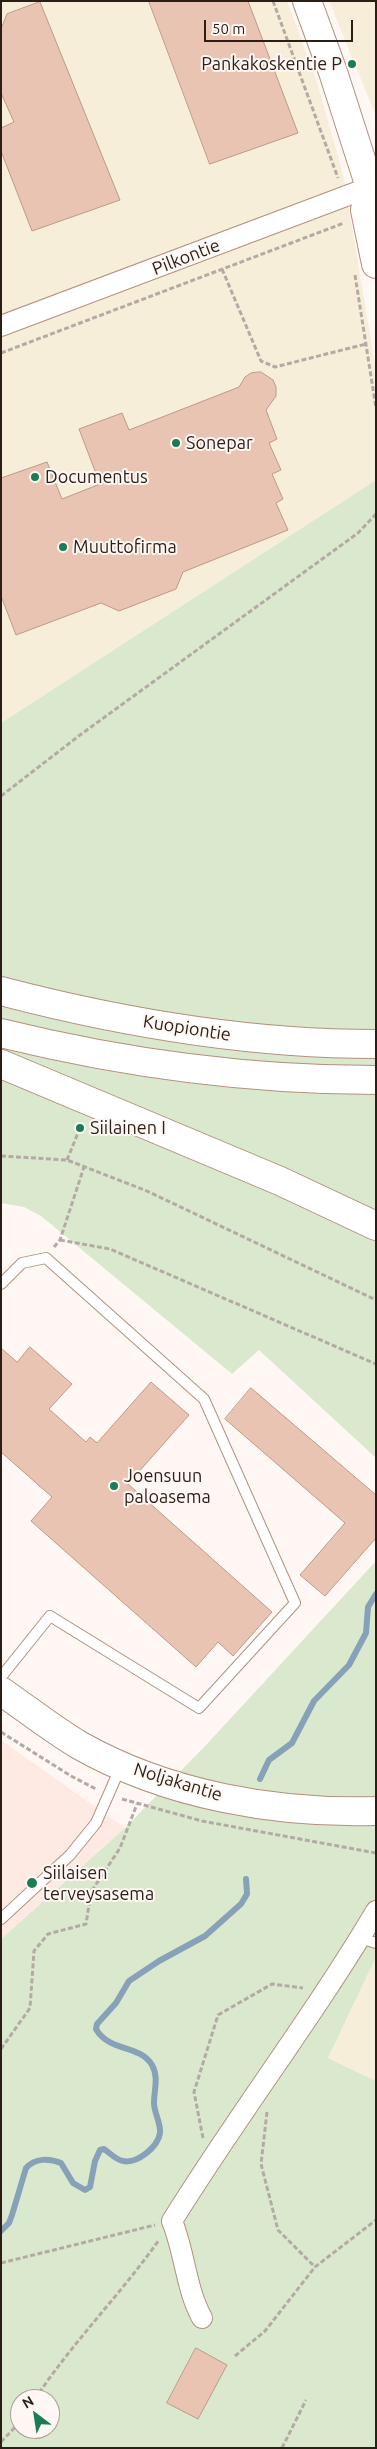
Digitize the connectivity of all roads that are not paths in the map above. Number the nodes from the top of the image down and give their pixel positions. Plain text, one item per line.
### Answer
1 (308, 1) edge
2 (373, 191) edge
3 (376, 264) edge
4 (1, 326) edge
5 (1, 991) edge
6 (1, 1033) edge
7 (376, 1044) edge
8 (1, 1064) edge
9 (376, 1080) edge
10 (376, 1226) edge
11 (1, 1284) edge
12 (1, 1676) edge
13 (1, 1691) edge
14 (121, 1765) junction
15 (376, 1811) edge
16 (376, 1911) edge
17 (1, 1919) edge
18 (368, 1940) edge
19 (202, 2318) dead end

1 - 2 main road
2 - 3 main road
2 - 4 street, Pilkontie
5 - 7 main road, Kuopiontie
6 - 9 main road, Kuopiontie
8 - 10 main road
11 - 12 lane
13 - 14 main road, Noljakantie
14 - 15 main road, Noljakantie
14 - 17 lane
16 - 18 street
18 - 19 street

